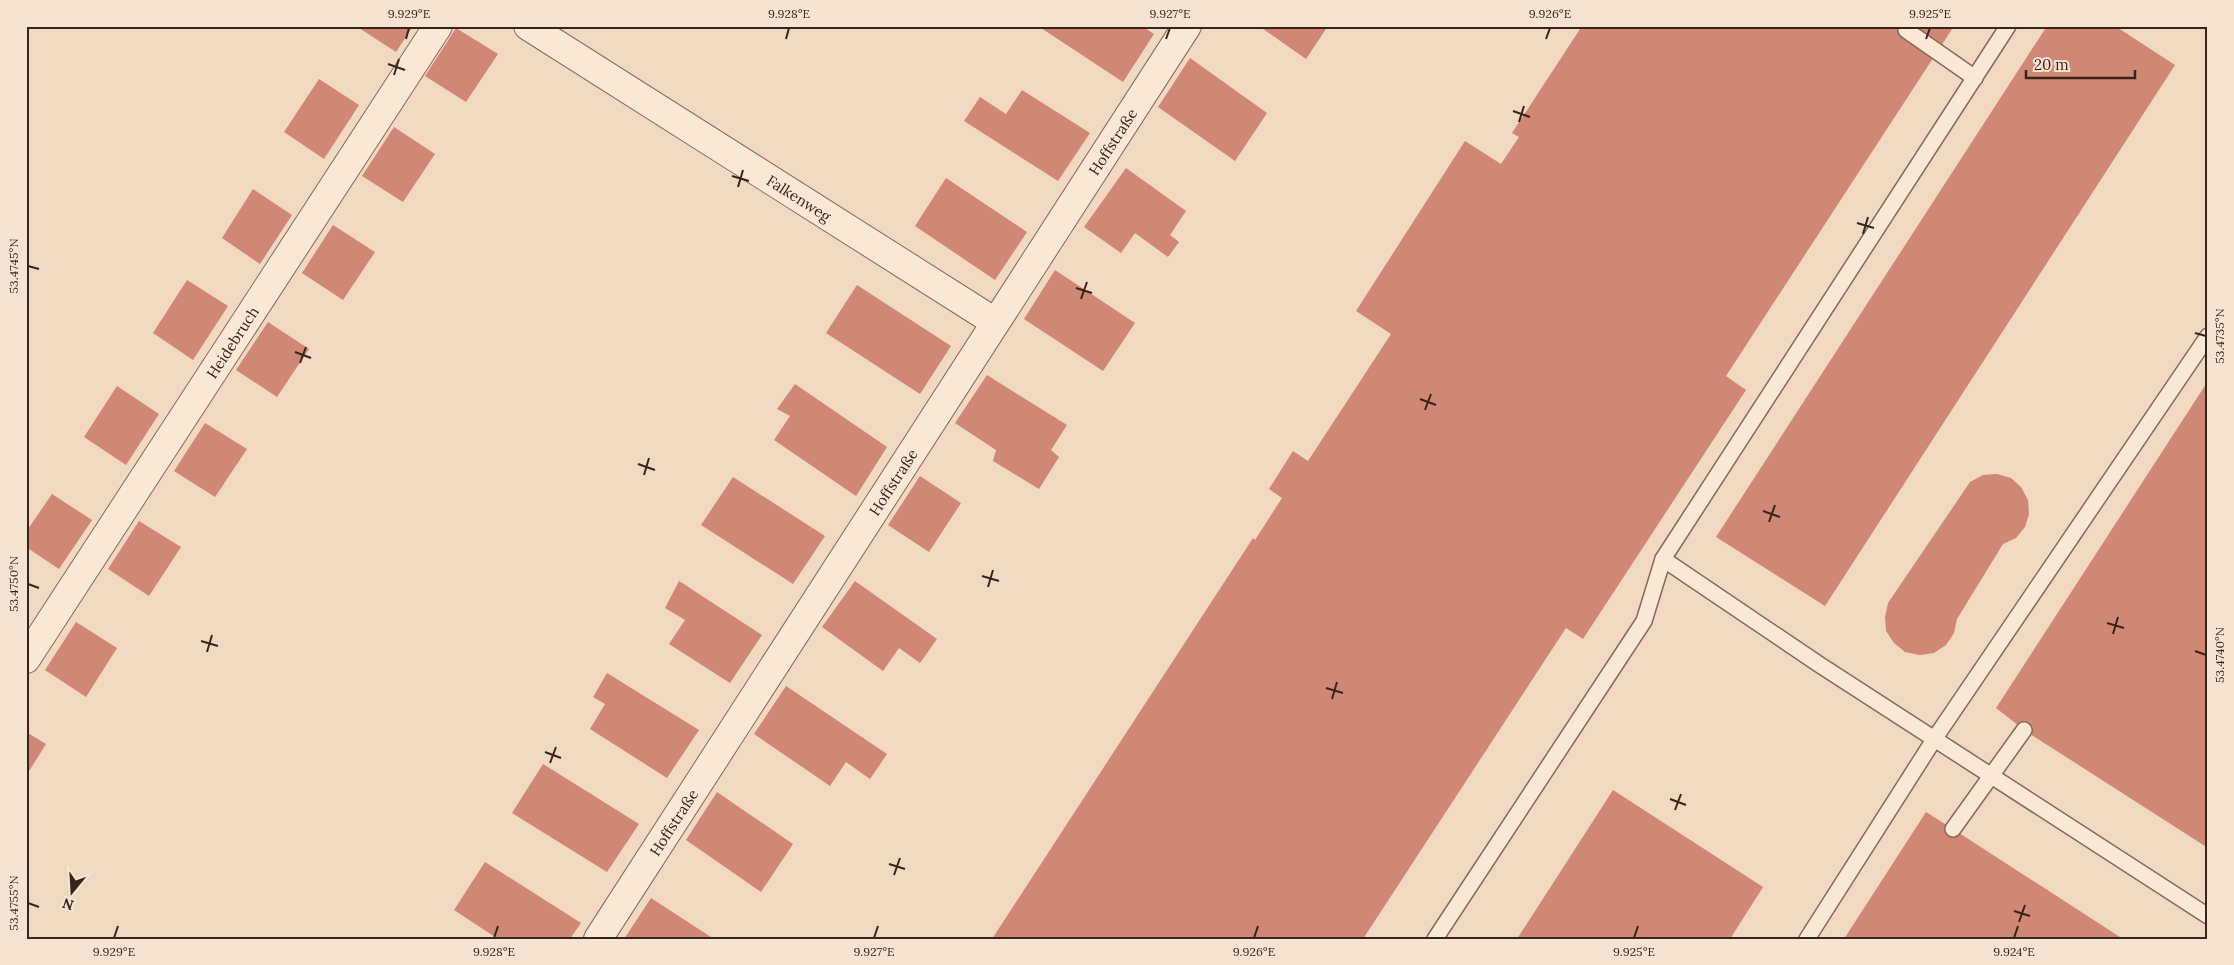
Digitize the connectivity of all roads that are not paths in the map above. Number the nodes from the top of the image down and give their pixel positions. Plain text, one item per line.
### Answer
1 (438, 26) edge
2 (528, 26) edge
3 (1187, 26) edge
4 (2008, 26) edge
5 (1906, 30) dead end
6 (1975, 78) junction
7 (994, 322) junction
8 (2208, 336) edge
9 (1663, 559) junction
10 (26, 658) edge
11 (2024, 730) dead end
12 (1936, 738) junction
13 (1992, 774) junction
14 (1953, 829) dead end
15 (2208, 916) edge
16 (598, 939) edge
17 (1435, 939) edge
18 (1807, 939) edge

1 - 10 street, Heidebruch
2 - 7 street, Falkenweg
3 - 7 street, Hoffstraße
4 - 6 lane
5 - 6 lane
6 - 9 lane
7 - 16 street, Hoffstraße
8 - 12 lane
9 - 12 lane
9 - 17 lane
11 - 13 lane
12 - 13 lane
12 - 18 lane
13 - 14 lane
13 - 15 lane

